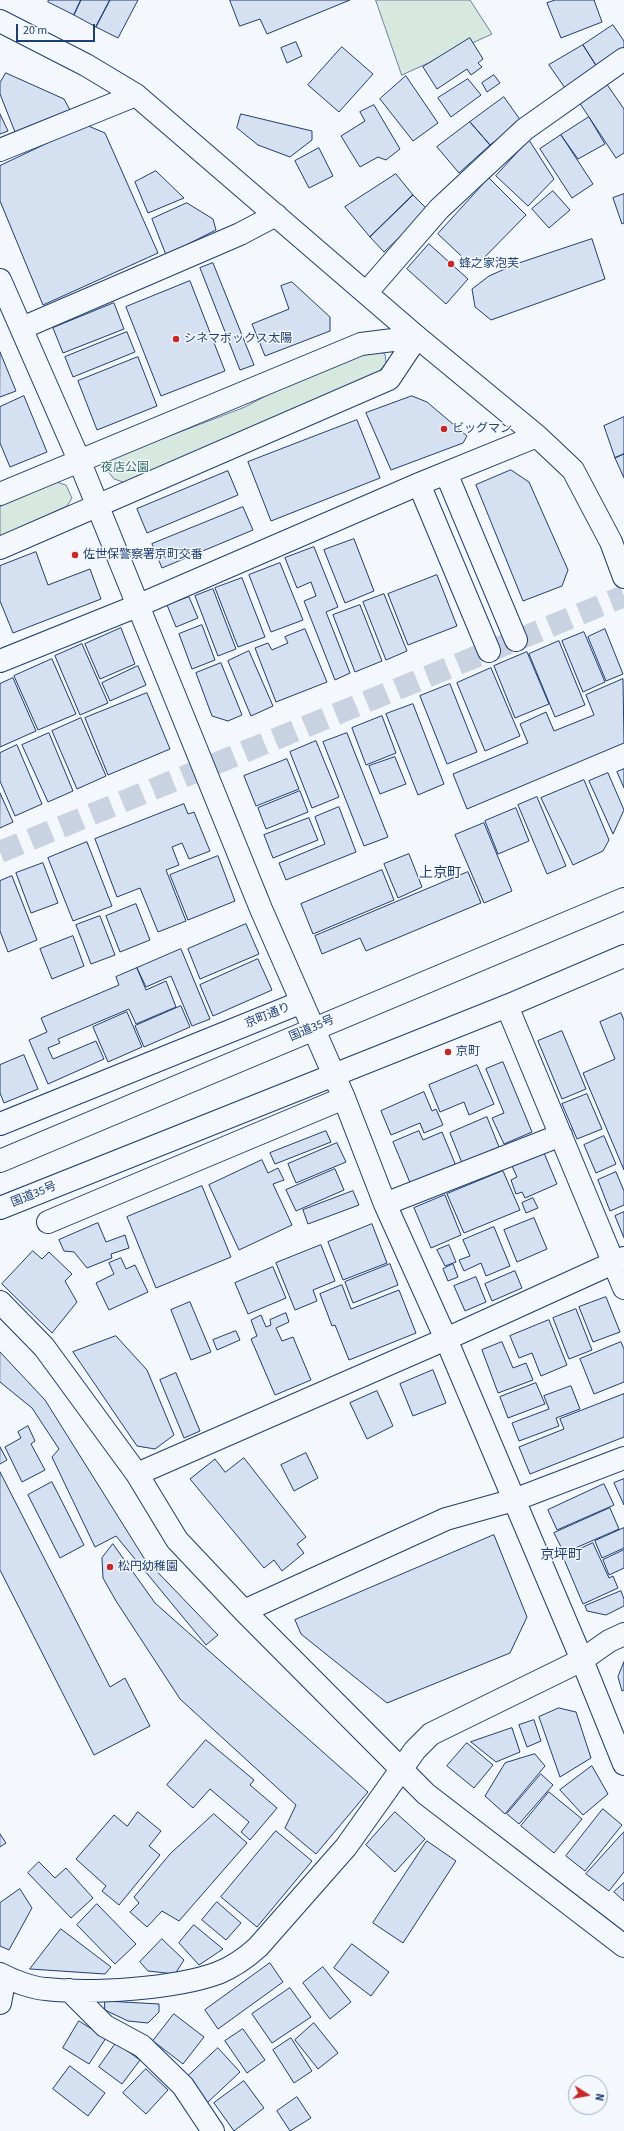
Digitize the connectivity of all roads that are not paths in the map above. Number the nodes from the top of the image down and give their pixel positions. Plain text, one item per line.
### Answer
1 (0, 21) edge
2 (624, 59) edge
3 (136, 95) junction
4 (0, 150) edge
5 (276, 215) junction
6 (0, 280) edge
7 (366, 293) junction
8 (12, 319) edge
9 (417, 337) junction
10 (537, 436) junction
11 (79, 460) junction
12 (446, 473) junction
13 (419, 484) junction
14 (0, 494) edge
15 (97, 507) junction
16 (0, 548) edge
17 (624, 576) edge
18 (137, 606) junction
19 (516, 640) dead end
20 (489, 652) dead end
21 (0, 661) edge
22 (624, 899) edge
23 (624, 956) edge
24 (302, 1002) junction
25 (508, 1006) junction
26 (312, 1029) junction
27 (334, 1076) junction
28 (344, 1098) junction
29 (0, 1124) edge
30 (561, 1136) junction
31 (0, 1161) edge
32 (385, 1204) junction
33 (0, 1208) edge
34 (48, 1222) dead end
35 (618, 1260) edge
36 (624, 1288) edge
37 (0, 1302) edge
38 (446, 1339) junction
39 (624, 1458) edge
40 (138, 1474) junction
41 (514, 1500) junction
42 (244, 1610) junction
43 (624, 1634) edge
44 (582, 1660) junction
45 (624, 1764) edge
46 (403, 1770) junction
47 (624, 1946) edge
48 (3, 1976) edge
49 (69, 1990) junction
50 (0, 2003) edge
51 (213, 2131) edge

1 - 3 main road
2 - 7 main road
3 - 4 main road
3 - 5 main road
5 - 7 main road
5 - 8 main road
6 - 8 main road, 京町通り
7 - 9 main road
8 - 11 main road, 京町通り
9 - 10 main road
9 - 11 main road
9 - 15 main road
10 - 12 main road
10 - 17 main road
11 - 14 main road
11 - 15 main road, 京町通り
12 - 13 main road
12 - 19 main road
13 - 18 main road
13 - 20 main road
15 - 16 main road
15 - 18 main road, 京町通り
18 - 21 main road
18 - 24 main road, 京町通り
22 - 26 main road, 国道35号
23 - 25 main road, 国道35号
24 - 26 main road
24 - 29 main road, 京町通り
25 - 27 main road, 国道35号
25 - 30 main road
26 - 27 main road
26 - 31 main road, 国道35号
27 - 28 main road
27 - 33 main road, 国道35号
28 - 32 main road
28 - 34 main road
30 - 32 main road
30 - 35 main road
32 - 38 main road
35 - 36 main road
35 - 38 main road
37 - 40 main road
38 - 40 main road
38 - 41 main road
39 - 41 main road
40 - 42 main road
41 - 42 main road
41 - 44 main road
42 - 46 main road
43 - 44 main road
44 - 45 main road
44 - 46 main road
46 - 47 main road
46 - 49 main road
48 - 49 main road
48 - 50 main road
49 - 51 main road

